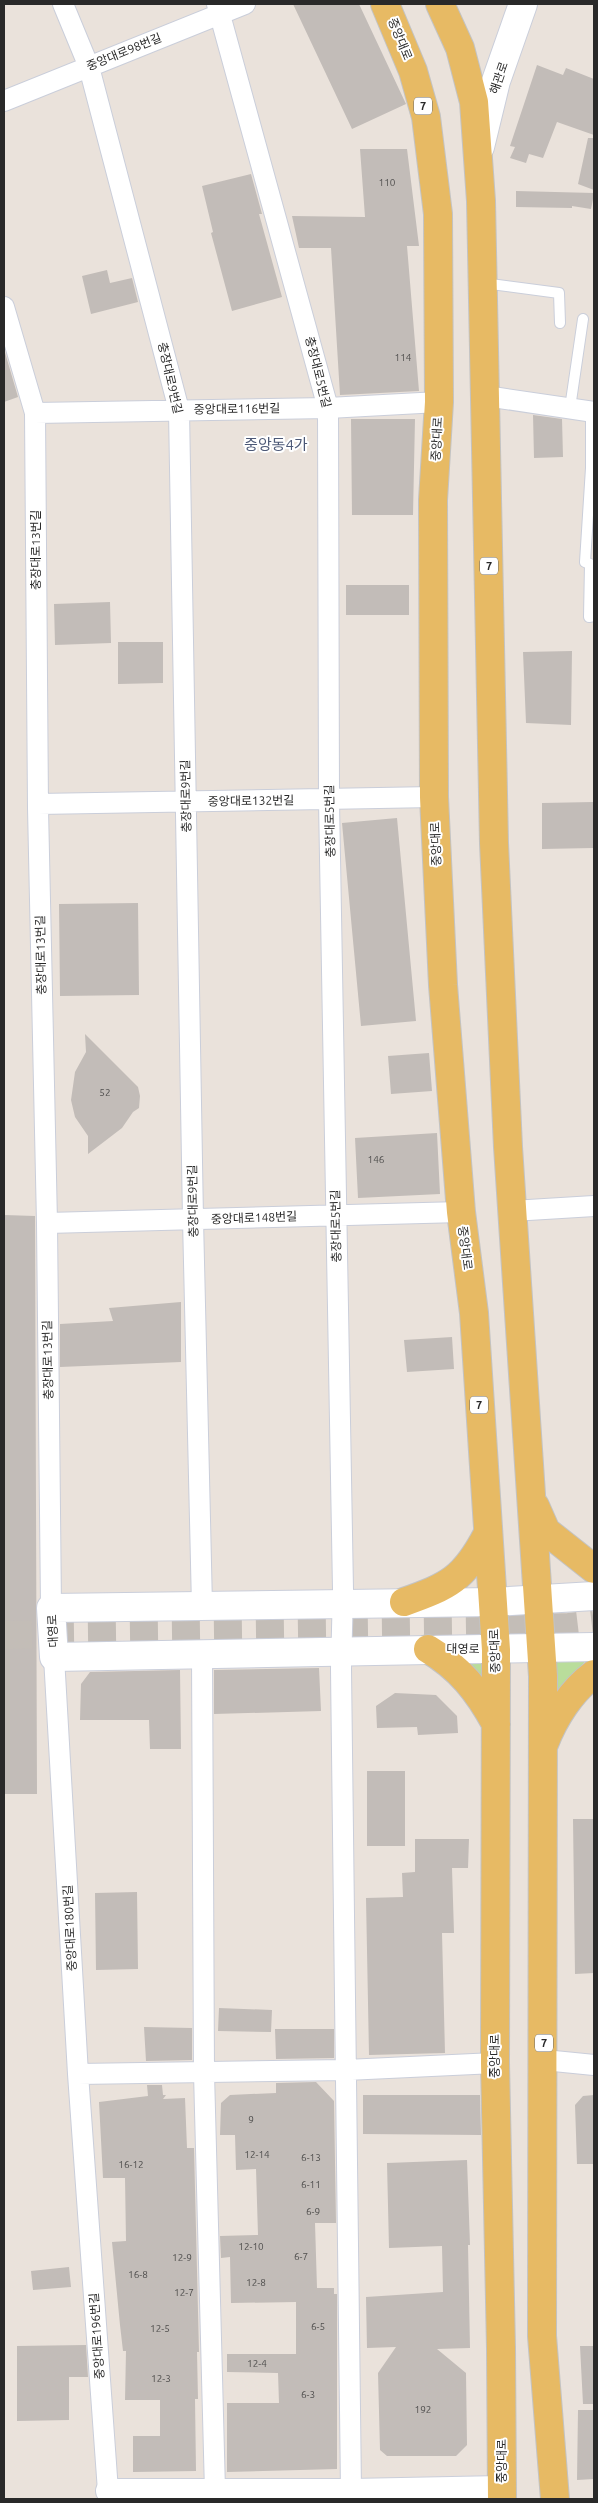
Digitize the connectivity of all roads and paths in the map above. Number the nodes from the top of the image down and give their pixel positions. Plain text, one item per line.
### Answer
1 (63, 4) edge
2 (245, 4) edge
3 (385, 4) edge
4 (440, 4) edge
5 (522, 4) edge
6 (219, 8) edge
7 (89, 66) junction
8 (4, 101) edge
9 (478, 154) junction
10 (482, 283) junction
11 (4, 307) edge
12 (583, 319) dead end
13 (560, 322) dead end
14 (486, 396) junction
15 (439, 402) junction
16 (328, 408) junction
17 (570, 408) junction
18 (179, 410) junction
19 (592, 412) edge
20 (35, 413) junction
21 (594, 616) edge
22 (434, 797) junction
23 (329, 800) junction
24 (187, 802) junction
25 (38, 804) junction
26 (594, 1206) edge
27 (512, 1210) junction
28 (461, 1212) junction
29 (336, 1215) junction
30 (193, 1219) junction
31 (47, 1223) junction
32 (532, 1502) junction
33 (487, 1535) junction
34 (594, 1569) edge
35 (594, 1596) edge
36 (539, 1599) junction
37 (404, 1602) junction
38 (493, 1602) junction
39 (343, 1604) junction
40 (202, 1606) junction
41 (52, 1608) junction
42 (594, 1647) edge
43 (428, 1648) junction
44 (542, 1649) junction
45 (496, 1650) junction
46 (341, 1653) junction
47 (202, 1655) junction
48 (54, 1657) junction
49 (594, 1674) edge
50 (496, 1724) junction
51 (542, 1750) junction
52 (544, 2060) junction
53 (495, 2063) junction
54 (594, 2066) edge
55 (346, 2070) junction
56 (204, 2072) junction
57 (78, 2074) junction
58 (108, 2491) joint
59 (359, 2494) edge
60 (502, 2494) edge
61 (214, 2495) edge
62 (554, 2499) edge

1 - 7 street, 충장대로9번길
2 - 6 street, 중앙대로98번길
3 - 15 main road, 중앙대로 / 7
4 - 9 main road, 7
5 - 9 main road, 해관로
6 - 7 street, 중앙대로98번길
6 - 16 street, 충장대로5번길
7 - 8 street, 중앙대로98번길
7 - 18 street, 충장대로9번길
9 - 10 main road, 7
10 - 13 lane
10 - 14 main road, 7
11 - 20 street, 충장대로13번길
12 - 17 lane
14 - 17 street
14 - 27 main road, 7
15 - 16 street, 중앙대로116번길
15 - 22 main road, 중앙대로 / 7
16 - 18 street, 중앙대로116번길
16 - 23 street, 충장대로5번길
17 - 19 street
18 - 20 street, 중앙대로116번길
18 - 24 street, 충장대로9번길
19 - 21 lane
20 - 25 street, 충장대로13번길
22 - 23 street, 중앙대로132번길
22 - 28 main road, 중앙대로 / 7
23 - 24 street, 중앙대로132번길
23 - 29 street, 충장대로5번길
24 - 25 street, 중앙대로132번길
24 - 30 street, 충장대로9번길
25 - 31 street, 충장대로13번길
26 - 27 street
27 - 32 main road, 7
28 - 29 street, 중앙대로148번길
28 - 33 main road, 중앙대로 / 7
29 - 30 street, 중앙대로148번길
29 - 39 street, 충장대로5번길
30 - 31 street, 중앙대로148번길
30 - 40 street, 충장대로9번길
31 - 41 street, 충장대로13번길
32 - 34 main road
32 - 36 main road, 7
33 - 37 main road
33 - 38 main road, 중앙대로 / 7
35 - 36 main road, 대영로
36 - 38 main road, 대영로
36 - 44 main road, 7
37 - 38 main road, 대영로
37 - 39 main road, 대영로
38 - 45 main road, 중앙대로 / 7
39 - 40 main road, 대영로
39 - 46 street, 충장대로5번길
40 - 41 main road, 대영로
41 - 48 main road, 대영로
42 - 44 main road, 대영로
43 - 45 main road, 대영로
43 - 46 main road, 대영로
43 - 50 main road
44 - 45 main road, 대영로
44 - 51 main road, 7
45 - 50 main road, 중앙대로 / 7
46 - 47 main road, 대영로
46 - 55 street
47 - 48 main road, 대영로
47 - 56 street
48 - 57 street, 중앙대로180번길
49 - 51 main road
50 - 53 main road, 중앙대로 / 7
51 - 52 main road, 7
52 - 54 street
52 - 62 main road, 7
53 - 55 street
53 - 60 main road, 중앙대로 / 7
55 - 56 street
55 - 59 street
56 - 57 street
56 - 61 street
57 - 58 street, 중앙대로196번길
58 - 61 street, 중앙대로196번길
59 - 60 street, 중앙대로196번길
59 - 61 street, 중앙대로196번길

